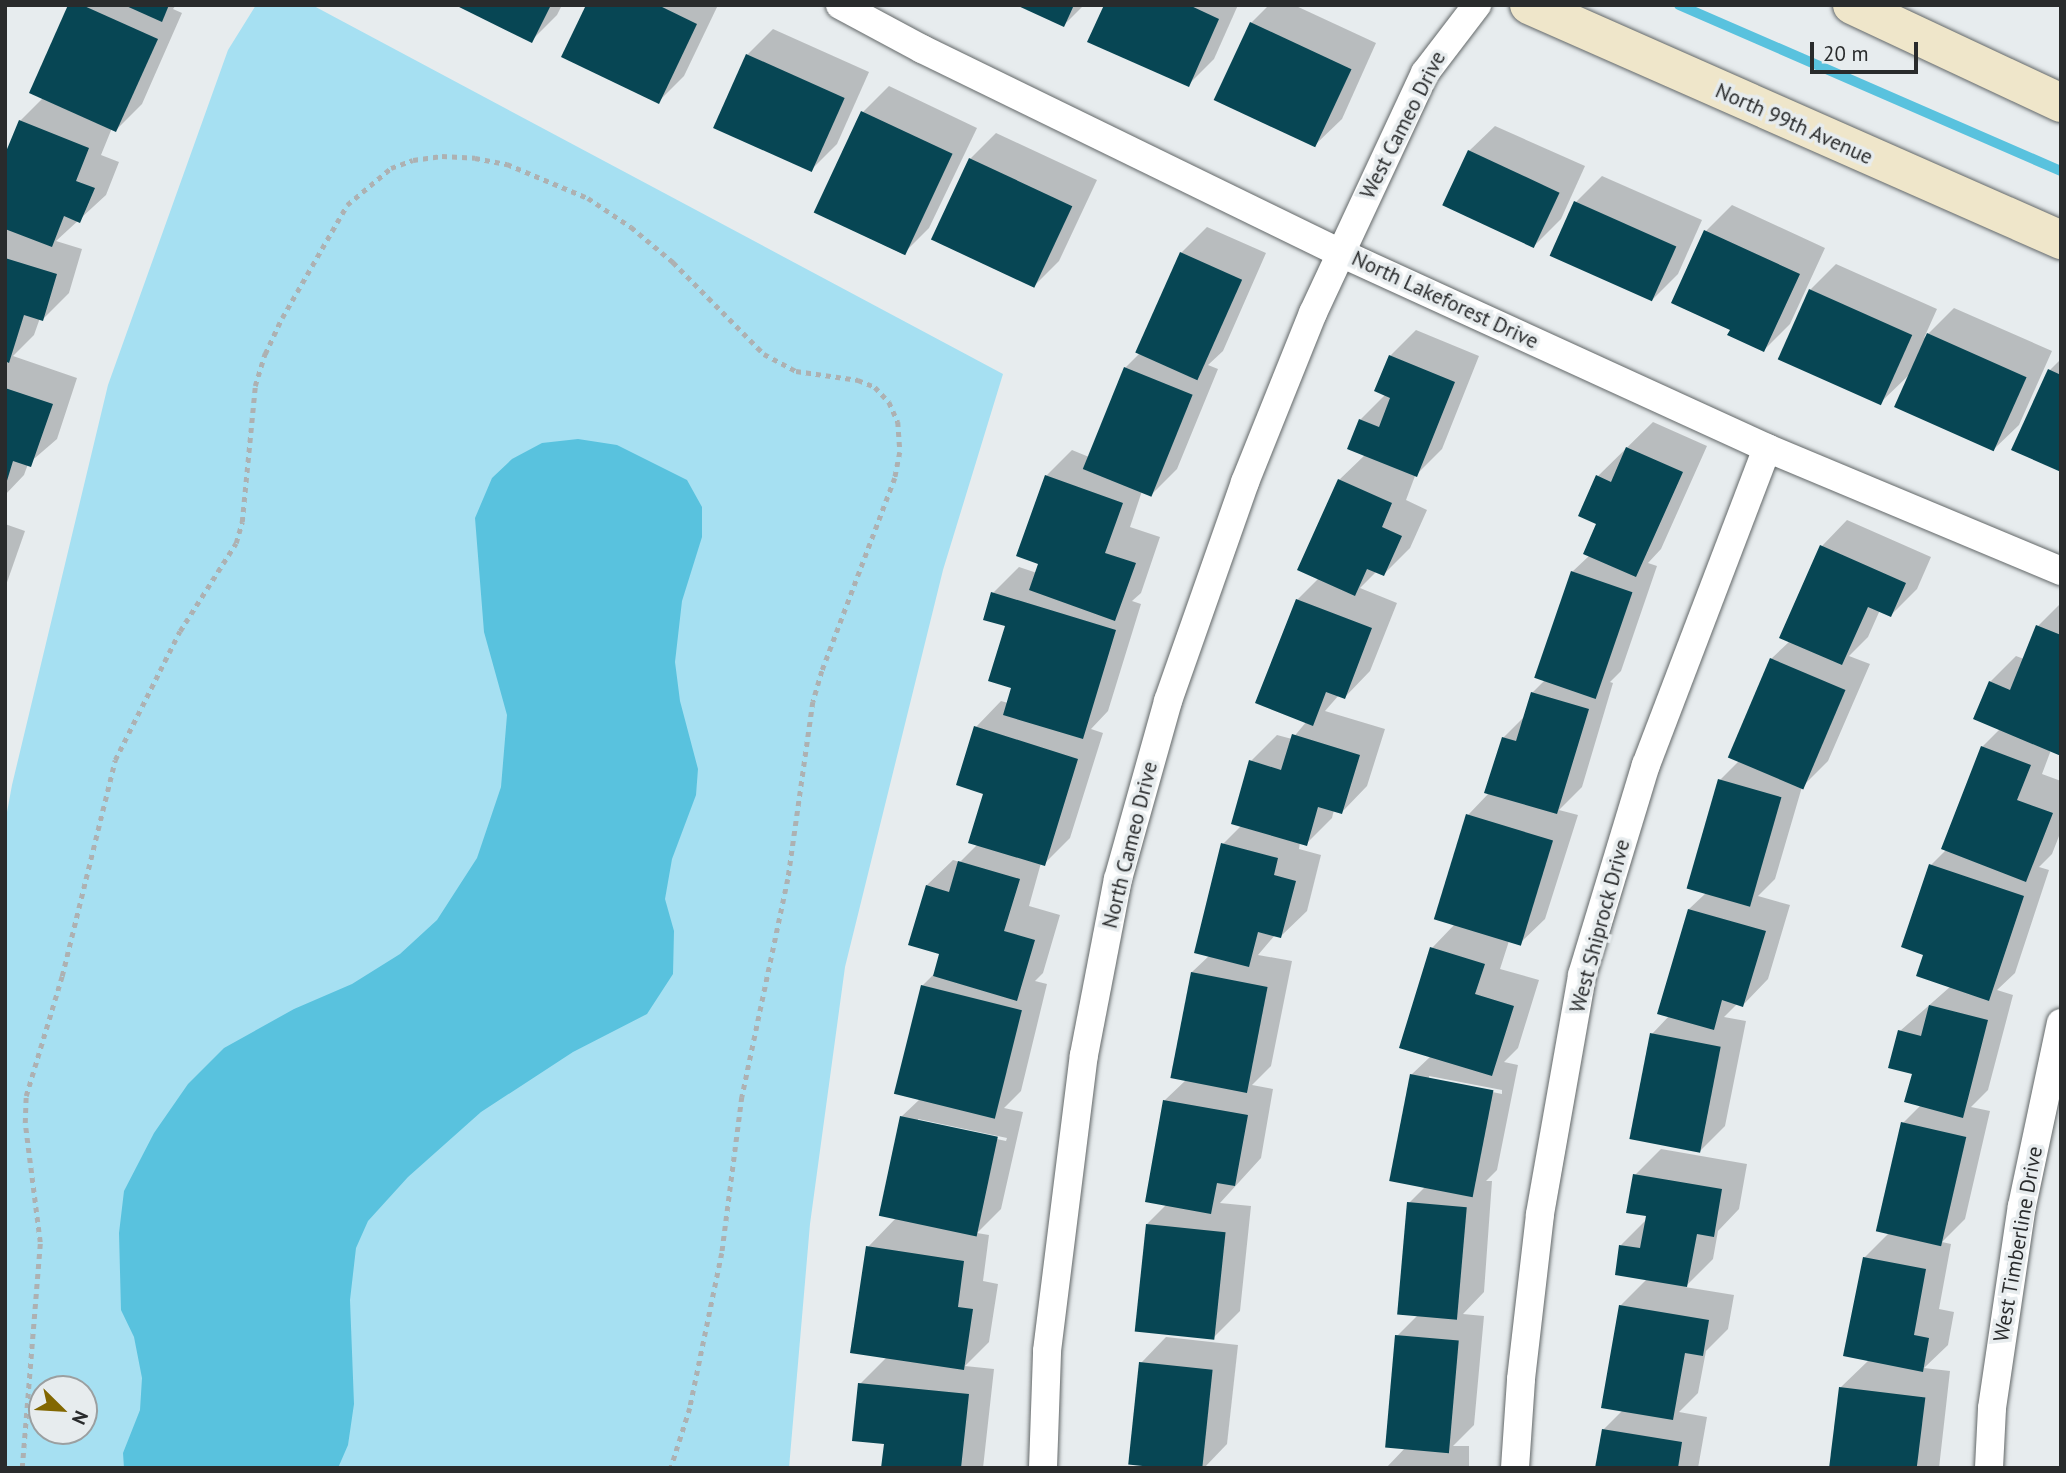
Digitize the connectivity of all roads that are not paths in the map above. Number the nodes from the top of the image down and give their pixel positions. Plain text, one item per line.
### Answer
1 (840, 5) edge
2 (1477, 5) edge
3 (1529, 5) edge
4 (1852, 5) edge
5 (2061, 103) edge
6 (2061, 240) edge
7 (1341, 253) junction
8 (1767, 448) junction
9 (2061, 571) edge
10 (2061, 1023) edge
11 (1043, 1468) edge
12 (1516, 1468) edge
13 (1989, 1468) edge

1 - 7 street, North Lakeforest Drive
2 - 7 street, West Cameo Drive
3 - 6 main road, North 99th Avenue
4 - 5 main road
7 - 8 street, North Lakeforest Drive
7 - 11 street, North Cameo Drive
8 - 9 street, North Lakeforest Drive
8 - 12 street, West Shiprock Drive
10 - 13 street, West Timberline Drive

